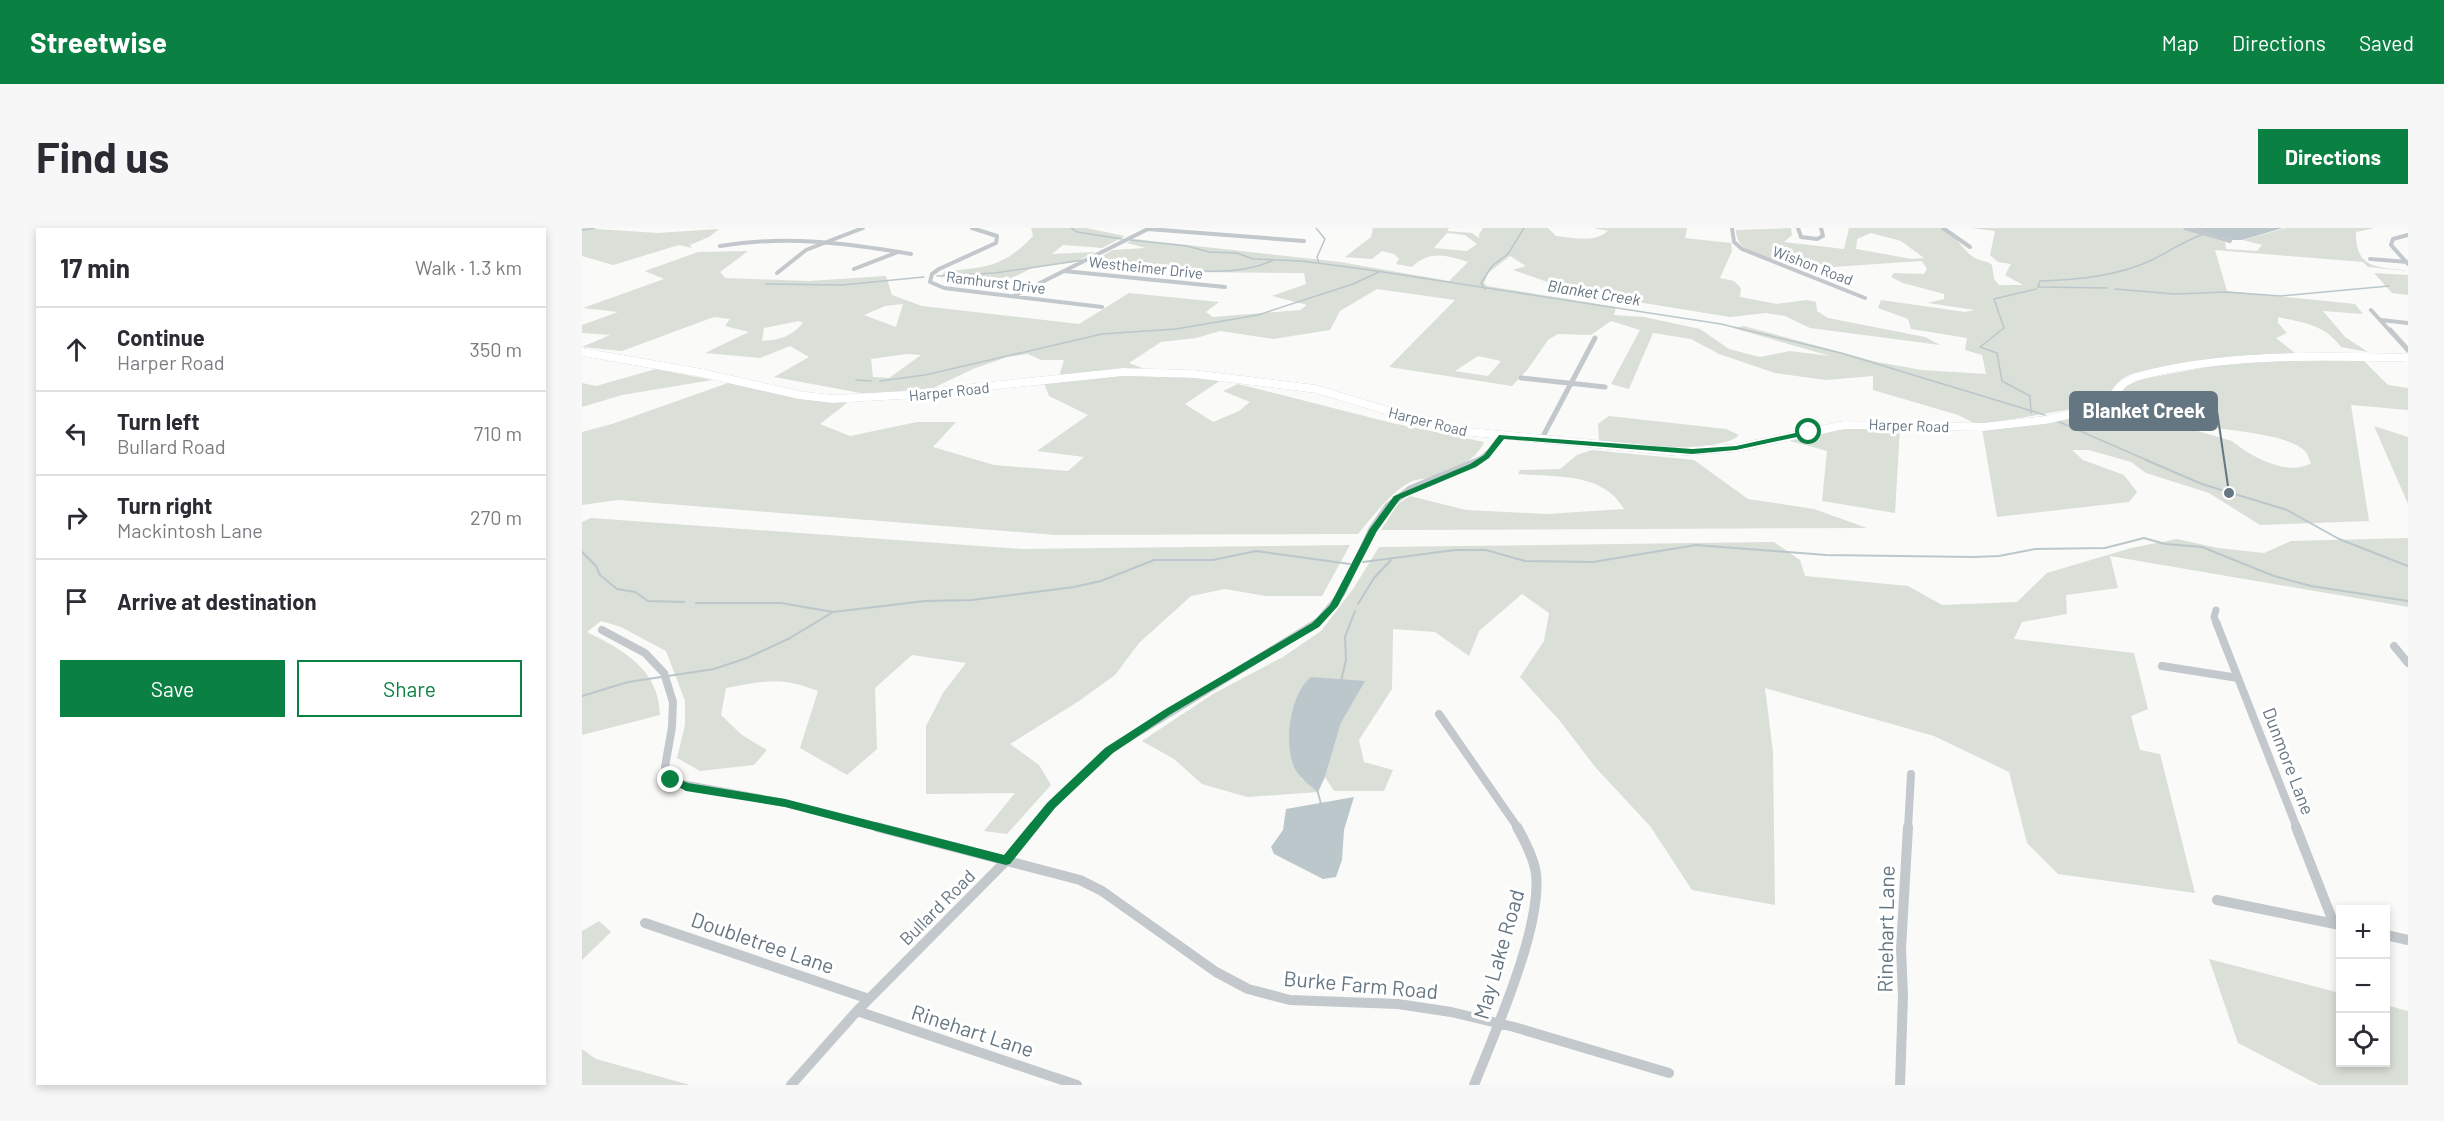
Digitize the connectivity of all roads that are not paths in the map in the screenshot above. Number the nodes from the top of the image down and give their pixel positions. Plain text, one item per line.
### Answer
1 (863, 228) edge
2 (972, 228) edge
3 (1149, 228) edge
4 (1240, 228) edge
5 (1732, 228) edge
6 (1821, 228) edge
7 (1942, 228) edge
8 (2186, 228) edge
9 (1799, 230) edge
10 (1227, 235) junction
11 (2408, 235) edge
12 (2397, 237) junction
13 (830, 240) junction
14 (2408, 240) edge
15 (1304, 241) dead end
16 (2230, 241) dead end
17 (720, 246) dead end
18 (1970, 247) dead end
19 (898, 252) junction
20 (911, 254) dead end
21 (2370, 260) dead end
22 (2408, 263) edge
23 (854, 269) dead end
24 (1064, 270) junction
25 (777, 273) dead end
26 (1226, 287) dead end
27 (1013, 296) junction
28 (1865, 298) dead end
29 (1102, 307) dead end
30 (2371, 310) dead end
31 (2381, 320) junction
32 (2408, 323) edge
33 (1595, 338) dead end
34 (2408, 350) edge
35 (582, 352) edge
36 (2408, 358) edge
37 (1521, 378) dead end
38 (1571, 383) junction
39 (1605, 387) dead end
40 (1502, 436) junction
41 (1541, 440) junction
42 (2216, 610) dead end
43 (602, 630) dead end
44 (2394, 646) dead end
45 (2408, 663) edge
46 (2162, 666) dead end
47 (2238, 678) junction
48 (1439, 714) dead end
49 (1911, 774) dead end
50 (1006, 861) junction
51 (2217, 900) dead end
52 (645, 923) dead end
53 (2336, 923) edge
54 (2336, 925) edge
55 (2390, 936) edge
56 (2408, 940) edge
57 (872, 995) junction
58 (857, 1011) junction
59 (1498, 1022) junction
60 (1669, 1073) dead end
61 (791, 1085) edge
62 (1077, 1085) edge
63 (1474, 1085) edge
64 (1900, 1085) edge

1 - 13 street
2 - 27 street, Ramhurst Drive
3 - 10 street
3 - 24 street
4 - 10 street
5 - 28 street, Wishon Road
6 - 9 street
7 - 18 street
8 - 16 street
10 - 15 street
11 - 12 street
12 - 14 street
12 - 22 street
13 - 17 street
13 - 19 street
13 - 25 street
19 - 20 street
19 - 23 street
21 - 22 street
24 - 26 street, Westheimer Drive
24 - 27 street
27 - 29 street, Ramhurst Drive
30 - 31 street
31 - 32 street
31 - 34 street
33 - 38 street
35 - 40 street, Harper Road
36 - 41 street, Harper Road
37 - 38 street
38 - 39 street
38 - 41 street
40 - 41 street, Harper Road
40 - 50 street, Bullard Road
42 - 47 street, Dunmore Lane
43 - 50 street, Burke Farm Road
44 - 45 street
46 - 47 street
47 - 53 street, Dunmore Lane
48 - 59 street, May Lake Road
49 - 64 street, Rinehart Lane
50 - 57 street, Bullard Road
50 - 59 street, Burke Farm Road
51 - 54 street
52 - 57 street, Doubletree Lane
55 - 56 street
57 - 58 street, Bullard Road
58 - 61 street
58 - 62 street, Rinehart Lane
59 - 60 street, Burke Farm Road
59 - 63 street, May Lake Road

